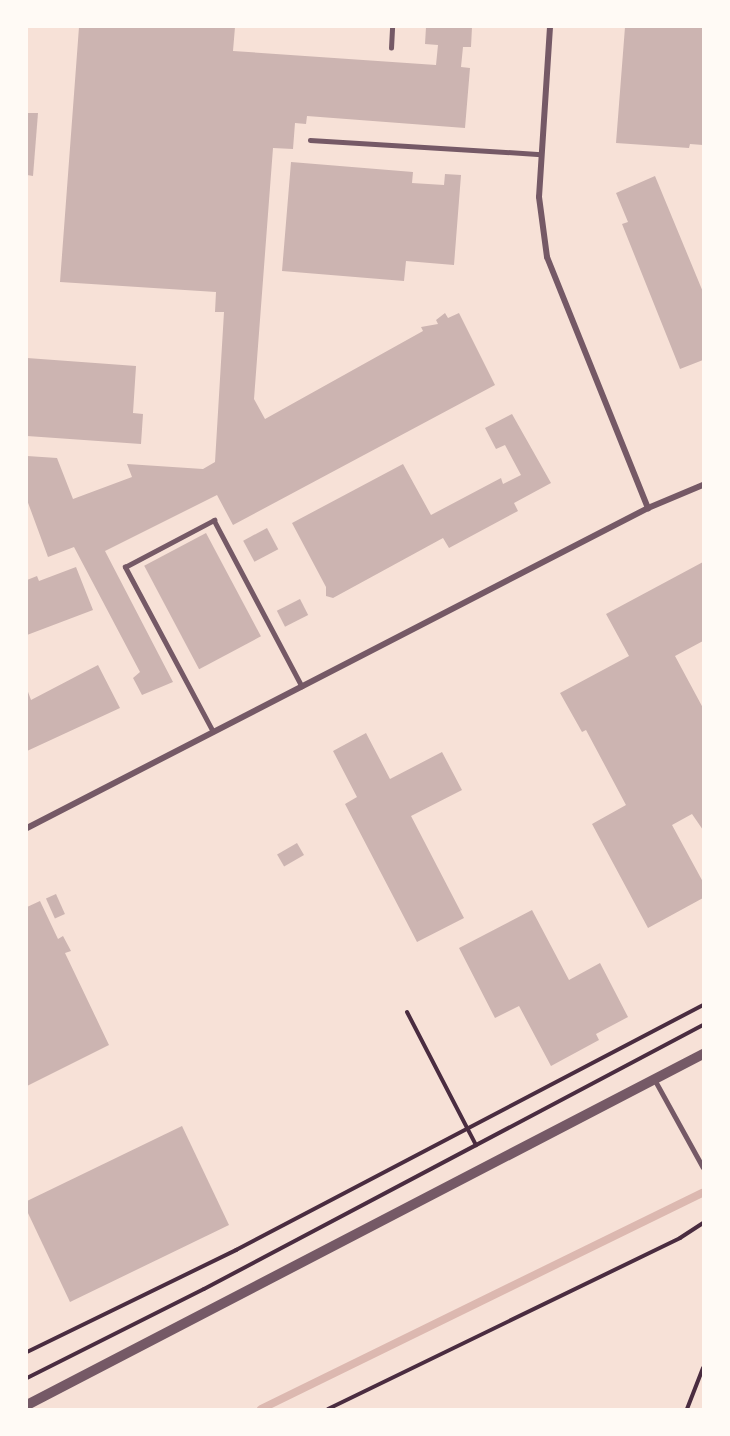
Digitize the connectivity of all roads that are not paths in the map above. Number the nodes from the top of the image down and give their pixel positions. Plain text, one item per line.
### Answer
1 (392, 27) edge
2 (550, 27) edge
3 (391, 48) dead end
4 (310, 140) dead end
5 (541, 154) junction
6 (703, 485) edge
7 (648, 508) junction
8 (302, 686) junction
9 (213, 732) junction
10 (27, 828) edge
11 (703, 1054) edge
12 (654, 1080) junction
13 (703, 1167) edge
14 (27, 1405) edge

1 - 3 lane
2 - 5 street
4 - 5 lane
5 - 7 street
6 - 7 street
7 - 8 street
8 - 9 street
8 - 9 lane
9 - 10 street
11 - 12 street
12 - 13 lane
12 - 14 street

